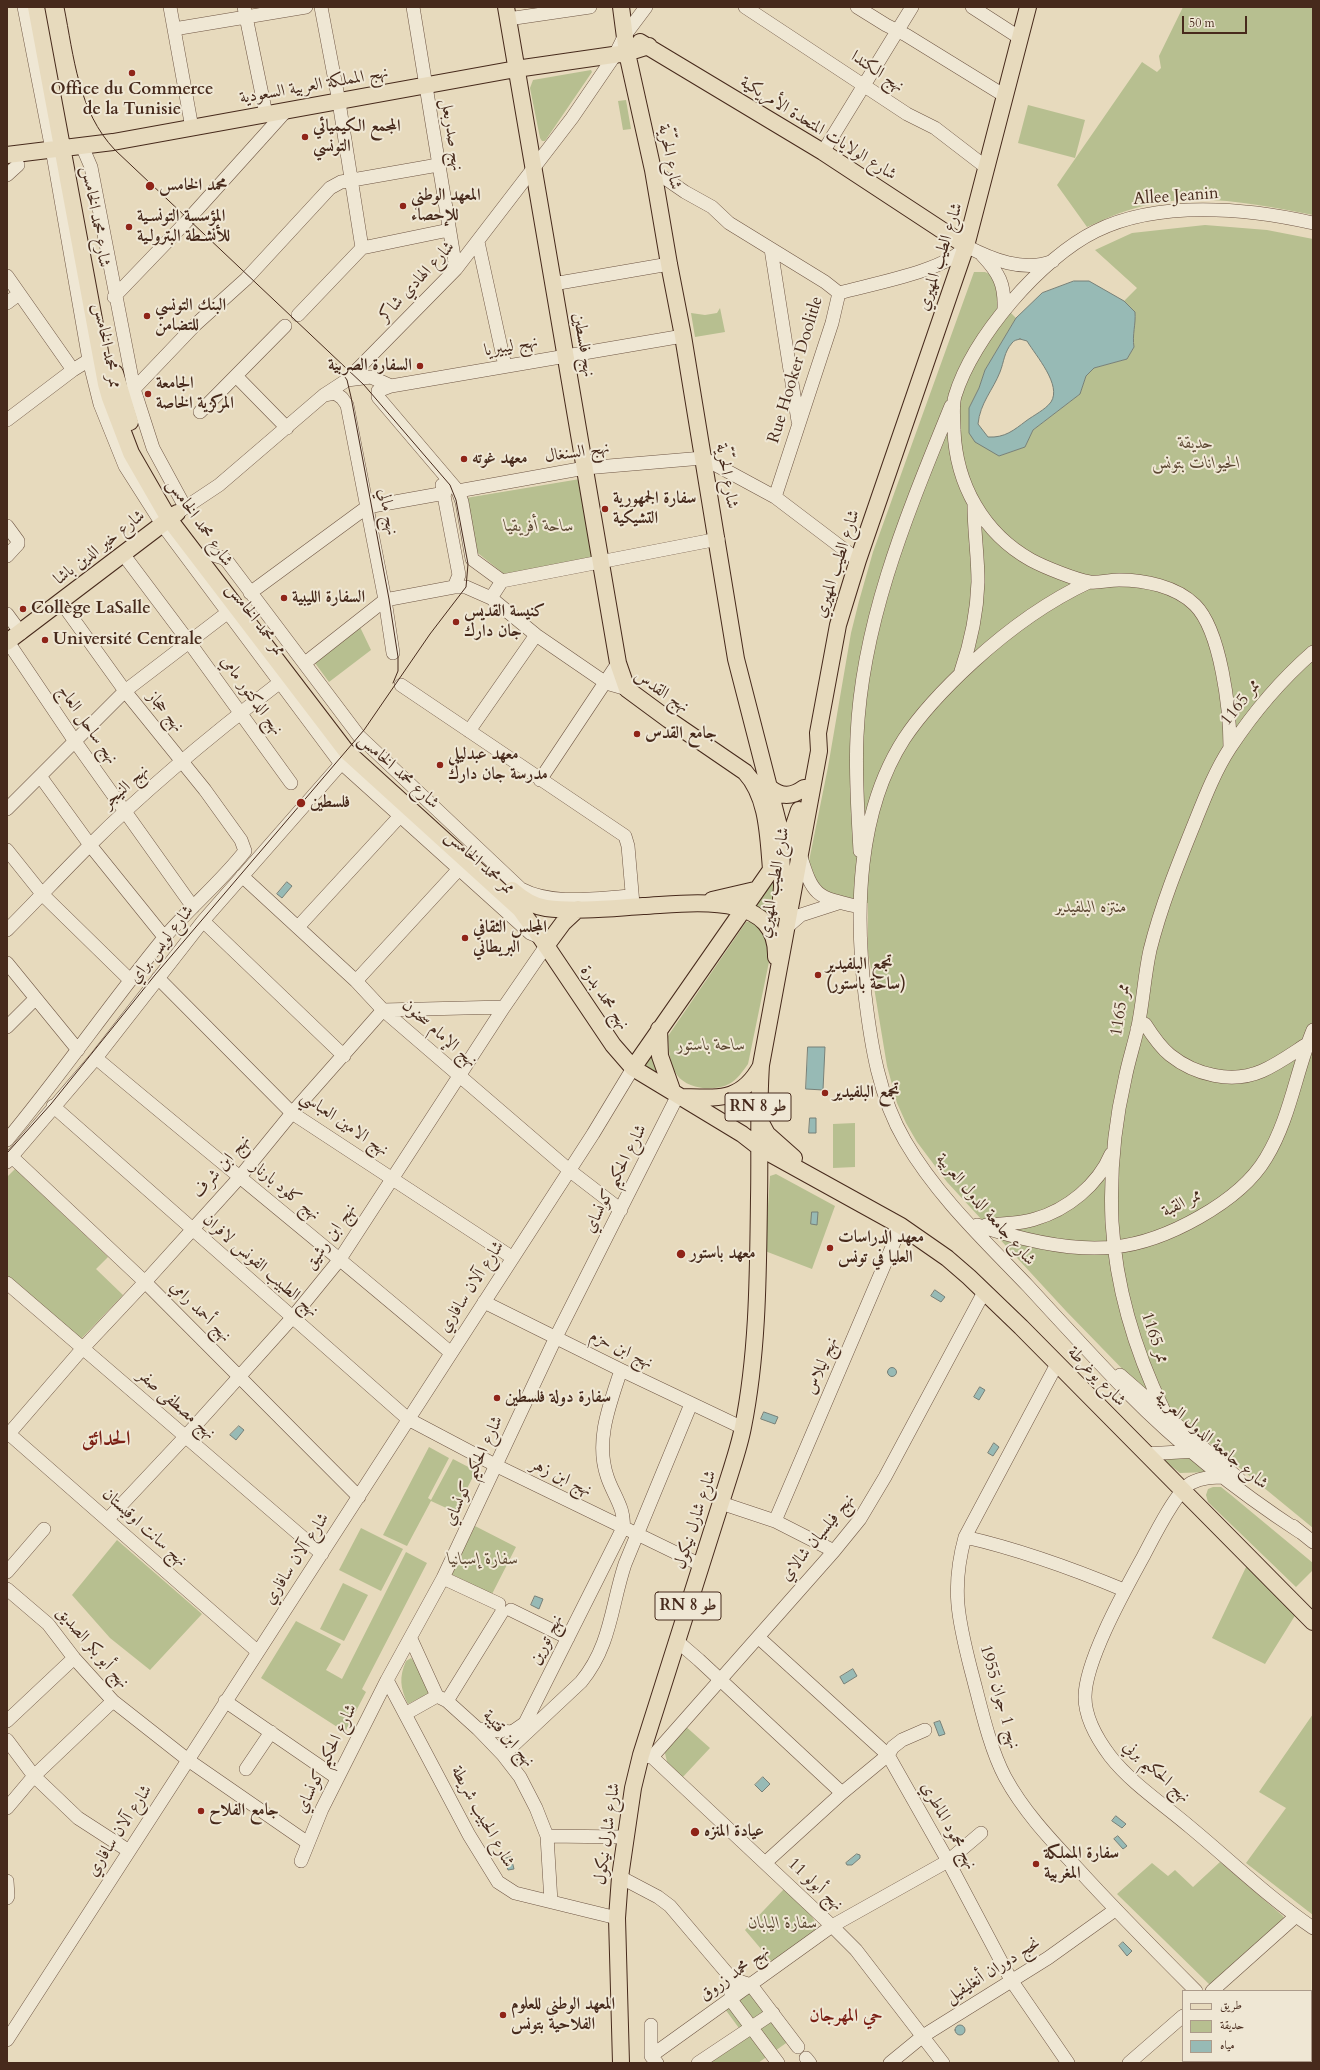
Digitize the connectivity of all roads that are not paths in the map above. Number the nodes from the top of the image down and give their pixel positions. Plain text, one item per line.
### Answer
1 (24, 7) edge
2 (36, 7) edge
3 (45, 7) edge
4 (170, 7) edge
5 (306, 7) edge
6 (321, 7) edge
7 (413, 7) edge
8 (590, 7) edge
9 (621, 7) edge
10 (646, 7) edge
11 (857, 7) edge
12 (912, 7) edge
13 (972, 7) edge
14 (1028, 7) edge
15 (748, 8) edge
16 (245, 12) edge
17 (507, 13) edge
18 (174, 29) junction
19 (898, 31) junction
20 (625, 35) junction
21 (1020, 38) junction
22 (649, 46) junction
23 (621, 54) junction
24 (516, 69) junction
25 (864, 85) junction
26 (425, 86) junction
27 (1005, 96) junction
28 (339, 102) junction
29 (286, 111) junction
30 (266, 114) junction
31 (192, 128) junction
32 (66, 152) junction
33 (823, 152) junction
34 (10, 165) edge
35 (438, 165) junction
36 (987, 168) junction
37 (533, 170) junction
38 (653, 170) junction
39 (351, 180) junction
40 (1313, 223) edge
41 (449, 230) junction
42 (478, 242) junction
43 (966, 246) junction
44 (362, 248) junction
45 (771, 249) junction
46 (982, 254) junction
47 (1052, 261) junction
48 (669, 264) junction
49 (456, 269) junction
50 (7, 276) edge
51 (553, 284) junction
52 (839, 293) junction
53 (19, 294) junction
54 (114, 297) junction
55 (7, 303) edge
56 (1004, 309) junction
57 (298, 315) dead end
58 (285, 326) dead end
59 (683, 336) junction
60 (565, 356) junction
61 (89, 360) junction
62 (505, 366) junction
63 (73, 370) junction
64 (236, 376) junction
65 (347, 380) junction
66 (391, 386) junction
67 (134, 389) junction
68 (324, 395) junction
69 (954, 399) junction
70 (200, 412) dead end
71 (7, 420) edge
72 (798, 424) junction
73 (287, 428) junction
74 (703, 458) junction
75 (434, 463) junction
76 (585, 468) junction
77 (458, 491) junction
78 (445, 493) junction
79 (776, 497) junction
80 (974, 506) junction
81 (367, 507) junction
82 (173, 516) junction
83 (7, 526) edge
84 (718, 539) junction
85 (207, 553) junction
86 (123, 554) junction
87 (7, 556) edge
88 (858, 560) junction
89 (600, 561) junction
90 (458, 572) junction
91 (502, 581) junction
92 (1088, 582) junction
93 (454, 587) junction
94 (471, 588) junction
95 (250, 593) junction
96 (491, 598) junction
97 (385, 600) junction
98 (61, 602) junction
99 (227, 613) junction
100 (7, 614) edge
101 (21, 633) junction
102 (536, 635) junction
103 (7, 642) edge
104 (189, 642) junction
105 (1313, 652) edge
106 (393, 653) dead end
107 (305, 663) junction
108 (618, 663) junction
109 (960, 674) junction
110 (279, 683) junction
111 (606, 683) junction
112 (401, 685) dead end
113 (627, 689) junction
114 (125, 691) junction
115 (241, 713) junction
116 (469, 731) junction
117 (818, 733) junction
118 (74, 740) junction
119 (1230, 747) junction
120 (345, 759) junction
121 (761, 760) junction
122 (182, 761) junction
123 (745, 772) junction
124 (40, 776) junction
125 (540, 780) junction
126 (290, 783) dead end
127 (770, 788) junction
128 (804, 788) junction
129 (7, 809) edge
130 (126, 811) junction
131 (400, 816) junction
132 (242, 844) joint
133 (90, 845) junction
134 (7, 850) edge
135 (782, 854) junction
136 (800, 854) junction
137 (459, 869) junction
138 (771, 869) junction
139 (861, 871) junction
140 (242, 876) junction
141 (756, 890) junction
142 (43, 895) junction
143 (633, 902) junction
144 (838, 903) junction
145 (698, 904) junction
146 (192, 907) junction
147 (860, 907) junction
148 (742, 908) junction
149 (578, 909) junction
150 (203, 921) junction
151 (298, 927) junction
152 (786, 928) junction
153 (7, 930) edge
154 (165, 938) junction
155 (544, 942) junction
156 (777, 952) junction
157 (7, 963) edge
158 (158, 978) junction
159 (130, 980) junction
160 (356, 982) junction
161 (776, 984) junction
162 (35, 999) junction
163 (504, 1007) junction
164 (384, 1010) junction
165 (7, 1026) edge
166 (659, 1029) junction
167 (1138, 1029) junction
168 (1313, 1030) edge
169 (1307, 1044) junction
170 (78, 1050) junction
171 (344, 1056) junction
172 (96, 1058) junction
173 (761, 1065) junction
174 (633, 1068) junction
175 (459, 1075) junction
176 (648, 1076) junction
177 (677, 1094) junction
178 (615, 1098) junction
179 (53, 1106) junction
180 (292, 1113) junction
181 (758, 1117) junction
182 (7, 1140) edge
183 (760, 1148) junction
184 (1114, 1148) junction
185 (9, 1159) edge
186 (569, 1170) junction
187 (239, 1178) junction
188 (392, 1179) junction
189 (830, 1185) junction
190 (621, 1210) junction
191 (973, 1224) junction
192 (901, 1226) junction
193 (191, 1230) junction
194 (1114, 1247) junction
195 (340, 1258) junction
196 (513, 1258) junction
197 (145, 1282) junction
198 (7, 1283) edge
199 (984, 1292) junction
200 (484, 1302) junction
201 (292, 1318) junction
202 (556, 1337) junction
203 (83, 1348) junction
204 (1090, 1352) junction
205 (451, 1353) junction
206 (1057, 1364) junction
207 (621, 1370) junction
208 (239, 1375) junction
209 (691, 1404) junction
210 (1164, 1411) junction
211 (408, 1419) junction
212 (743, 1428) junction
213 (8, 1434) edge
214 (185, 1437) junction
215 (1191, 1451) junction
216 (1209, 1452) junction
217 (1145, 1454) junction
218 (497, 1466) junction
219 (1236, 1476) junction
220 (1223, 1477) junction
221 (1182, 1489) junction
222 (359, 1497) junction
223 (721, 1503) junction
224 (108, 1519) junction
225 (775, 1521) junction
226 (624, 1528) junction
227 (44, 1530) dead end
228 (1300, 1532) junction
229 (637, 1535) junction
230 (965, 1537) junction
231 (1313, 1542) edge
232 (834, 1551) junction
233 (322, 1554) junction
234 (701, 1565) junction
235 (7, 1572) edge
236 (443, 1578) junction
237 (7, 1589) edge
238 (1124, 1590) junction
239 (504, 1609) junction
240 (1313, 1622) edge
241 (758, 1637) junction
242 (568, 1638) junction
243 (410, 1639) junction
244 (676, 1641) junction
245 (258, 1652) junction
246 (74, 1658) junction
247 (719, 1679) junction
248 (387, 1680) junction
249 (442, 1698) junction
250 (113, 1701) junction
251 (225, 1701) junction
252 (405, 1714) junction
253 (7, 1721) edge
254 (527, 1726) junction
255 (478, 1729) junction
256 (925, 1730) dead end
257 (271, 1732) junction
258 (7, 1740) edge
259 (503, 1755) junction
260 (646, 1756) junction
261 (888, 1756) junction
262 (188, 1760) junction
263 (246, 1769) dead end
264 (34, 1776) junction
265 (337, 1778) junction
266 (842, 1793) junction
267 (7, 1808) edge
268 (981, 1833) dead end
269 (547, 1836) junction
270 (625, 1837) junction
271 (308, 1843) junction
272 (129, 1850) junction
273 (301, 1861) dead end
274 (948, 1861) junction
275 (765, 1863) junction
276 (620, 1877) junction
277 (7, 1881) edge
278 (7, 1898) edge
279 (551, 1902) junction
280 (1115, 1910) junction
281 (1296, 1916) junction
282 (617, 1918) junction
283 (832, 1926) junction
284 (1313, 1928) edge
285 (732, 1979) junction
286 (1011, 1980) junction
287 (751, 1985) junction
288 (1195, 1990) edge
289 (1213, 1990) edge
290 (731, 2000) junction
291 (773, 2013) junction
292 (1182, 2017) edge
293 (651, 2025) dead end
294 (752, 2029) junction
295 (923, 2036) junction
296 (7, 2040) edge
297 (805, 2056) edge
298 (1143, 2058) edge
299 (654, 2059) edge
300 (704, 2061) edge
301 (621, 2063) edge
302 (778, 2063) edge
303 (890, 2063) edge
304 (943, 2063) edge
305 (1068, 2063) edge
306 (1129, 2063) edge

1 - 32 street, ممر محمد الخامس
2 - 32 main road, شارع محمد الخامس
3 - 32 main road, شارع محمد الخامس
4 - 18 street
5 - 16 street
6 - 28 street
7 - 26 street, نهج صدربعل
8 - 17 street
9 - 20 main road, شارع الحرّيّة
10 - 20 street
11 - 19 street
12 - 19 street
13 - 21 street
14 - 21 main road, شارع الطيب المهيري
15 - 25 street, نهج الكندا
16 - 18 street
16 - 30 street
17 - 24 main road, نهج فلسطين
18 - 31 street
19 - 25 street
19 - 27 street
20 - 22 main road, شارع الولايات المتحدة الأمريكية
20 - 23 main road, شارع الحرّيّة
21 - 27 main road, شارع الطيب المهيري
22 - 23 main road
22 - 33 main road, شارع الولايات المتحدة الأمريكية
23 - 24 main road, نهج المملكة العربية السعودية
23 - 37 street, شارع الهادي شاكر
23 - 38 main road, شارع الحرّيّة
24 - 26 main road, نهج المملكة العربية السعودية
24 - 37 main road, نهج فلسطين
25 - 33 street
25 - 36 street, نهج الكندا
26 - 28 main road, نهج المملكة العربية السعودية
26 - 35 street, نهج صدربعل
27 - 36 main road, شارع الطيب المهيري
28 - 29 main road, نهج المملكة العربية السعودية
28 - 39 street
29 - 30 main road, نهج المملكة العربية السعودية
29 - 54 street
30 - 31 main road, نهج المملكة العربية السعودية
31 - 32 main road, نهج المملكة العربية السعودية
32 - 34 main road, نهج المملكة العربية السعودية
32 - 54 street, شارع محمد الخامس
32 - 61 street, ممر محمد الخامس
32 - 82 main road, شارع محمد الخامس
33 - 43 main road, شارع الولايات المتحدة الأمريكية
35 - 39 street
35 - 41 street, نهج صدربعل
36 - 43 main road, شارع الطيب المهيري
37 - 42 street, شارع الهادي شاكر
37 - 51 main road, نهج فلسطين
38 - 45 street
38 - 48 main road, شارع الحرّيّة
39 - 44 street
39 - 67 street
40 - 47 street, Allee Jeanin
41 - 44 street
41 - 49 street, نهج صدربعل
42 - 49 street, شارع الهادي شاكر
42 - 62 street
43 - 46 street
43 - 52 street, Rue Hooker Doolitle
43 - 88 main road, شارع الطيب المهيري
44 - 57 street
45 - 52 street
45 - 72 street
46 - 47 street
46 - 56 street
47 - 56 street, Allee Jeanin
48 - 51 street
48 - 59 main road, شارع الحرّيّة
49 - 65 street, شارع الهادي شاكر
50 - 53 street
51 - 60 main road, نهج فلسطين
52 - 72 street, Rue Hooker Doolitle
53 - 55 street
53 - 63 street
54 - 67 street, شارع محمد الخامس
56 - 69 street, Allee Jeanin
58 - 64 street
59 - 60 street, نهج ليبيريا
59 - 74 main road, شارع الحرّيّة
60 - 62 street, نهج ليبيريا
60 - 76 main road, نهج فلسطين
61 - 63 street
61 - 82 street, ممر محمد الخامس
62 - 66 street, نهج ليبيريا
63 - 71 street
64 - 70 street
64 - 73 street
65 - 66 street
65 - 68 street, شارع الهادي شاكر
66 - 75 street
67 - 82 street, شارع محمد الخامس
68 - 73 street, شارع الهادي شاكر
68 - 81 street, نهج مالي
69 - 80 street
69 - 139 street, Allee Jeanin
72 - 79 street, Rue Hooker Doolitle
73 - 82 street, شارع الهادي شاكر
74 - 76 street, نهج السنغال
74 - 79 street
74 - 84 main road, شارع الحرّيّة
75 - 77 street
75 - 78 street
76 - 77 street, نهج السنغال
76 - 89 main road, نهج فلسطين
77 - 91 street
78 - 81 street
78 - 90 street
79 - 88 street
80 - 92 street
80 - 109 street
81 - 95 street
81 - 97 street, نهج مالي
82 - 85 main road, شارع محمد الخامس
82 - 86 main road, شارع خير الدين باشا
82 - 99 street, ممر محمد الخامس
82 - 120 main road, شارع محمد الخامس
83 - 87 street
84 - 89 street
84 - 121 main road, شارع الحرّيّة
85 - 95 street, ممر محمد الخامس
85 - 149 main road, شارع محمد الخامس
86 - 98 main road, شارع خير الدين باشا
86 - 104 street, نهج الدكتور مامي
88 - 117 main road, شارع الطيب المهيري
89 - 91 street
89 - 108 main road, نهج فلسطين
90 - 93 street
90 - 94 street
91 - 96 street
92 - 109 street
92 - 119 street
93 - 94 street
93 - 97 street
94 - 96 street, نهج القدس
95 - 107 street, ممر محمد الخامس
96 - 102 street, نهج القدس
97 - 106 street, نهج مالي
97 - 107 street
98 - 101 main road, شارع خير الدين باشا
98 - 114 street, نهج حجاز
99 - 104 street
99 - 110 street, ممر محمد الخامس
100 - 101 street
101 - 103 main road, شارع خير الدين باشا
102 - 111 street, نهج القدس
102 - 116 street
103 - 118 street, نهج ساحل العاج
104 - 114 street
104 - 115 street, نهج الدكتور مامي
105 - 119 street, ممر 1165
107 - 143 street, ممر محمد الخامس
108 - 111 street
108 - 113 main road, نهج فلسطين
109 - 139 street
110 - 115 street, نهج النيجر
110 - 120 street, ممر محمد الخامس
111 - 113 street, نهج القدس
111 - 125 street
112 - 116 street
113 - 123 main road, نهج القدس
114 - 118 street
114 - 122 street, نهج حجاز
115 - 122 street, نهج النيجر
115 - 126 street, نهج الدكتور مامي
116 - 125 street
117 - 128 main road
117 - 136 main road, شارع الطيب المهيري
118 - 124 street
118 - 130 street, نهج ساحل العاج
119 - 167 street, ممر 1165
120 - 131 street, ممر محمد الخامس
120 - 140 street, شارع لويس براي
120 - 155 main road, شارع محمد الخامس
121 - 123 main road
121 - 127 main road, شارع الحرّيّة
122 - 130 street, نهج النيجر
122 - 132 street, نهج حجاز
123 - 138 main road, نهج القدس
124 - 129 street
124 - 133 street
125 - 143 street
127 - 128 main road
127 - 135 main road, شارع الحرّيّة
128 - 135 main road
130 - 133 street, نهج النيجر
130 - 146 street, نهج ساحل العاج
131 - 137 street, ممر محمد الخامس
131 - 151 street
132 - 146 street, شارع لويس براي
133 - 142 street, نهج النيجر
133 - 154 street
134 - 142 street
135 - 138 main road
135 - 156 main road, شارع الحرّيّة
136 - 144 street
136 - 152 main road, شارع الطيب المهيري
137 - 155 street, ممر محمد الخامس
137 - 160 street
138 - 141 main road
139 - 147 street, شارع جامعة الدول العربية
140 - 150 street, شارع لويس براي
140 - 151 street, نهج الإمام سحنون
141 - 145 main road
141 - 148 main road
142 - 153 street, نهج النيجر
142 - 159 street
143 - 145 main road, شارع محمد الخامس
143 - 149 main road, شارع محمد الخامس
144 - 147 street
144 - 152 street
145 - 148 main road
146 - 154 street, شارع لويس براي
147 - 191 street, شارع جامعة الدول العربية
148 - 156 main road
148 - 166 main road
149 - 155 main road
150 - 158 street, شارع لويس براي
150 - 171 street
151 - 160 street, نهج الإمام سحنون
152 - 161 main road, شارع الطيب المهيري
154 - 159 street, شارع لويس براي
155 - 163 street, نهج ابن رشيق
155 - 174 main road, نهج محمد بدرة
156 - 161 main road
157 - 162 street
158 - 172 street, شارع لويس براي
158 - 180 street, نهج الامين العباسي
159 - 170 street, شارع لويس براي
160 - 164 street, نهج الإمام سحنون
161 - 173 main road, شارع الطيب المهيري
162 - 165 street
162 - 170 street
163 - 164 street
163 - 175 street, نهج ابن رشيق
164 - 171 street, نهج ابن شرف
164 - 175 street, نهج الإمام سحنون
166 - 174 main road
166 - 177 main road
167 - 169 street
167 - 184 street, ممر 1165
168 - 169 street, ممر القبة
169 - 194 street, ممر القبة
170 - 182 street, شارع لويس براي
171 - 180 street, نهج ابن شرف
172 - 179 street, شارع لويس براي
172 - 187 street, نهج كلود بارنار
173 - 177 main road
173 - 181 main road, شارع الطيب المهيري / RN 8 طو
174 - 176 main road, شارع يوغرطة
174 - 178 street, شارع آلان سافاري
175 - 186 street, نهج الإمام سحنون
175 - 188 street, نهج ابن رشيق
176 - 177 main road, شارع يوغرطة
176 - 178 street
177 - 183 main road, شارع يوغرطة
177 - 190 street, شارع الحكيم كونساي
178 - 186 street, شارع آلان سافاري
179 - 185 street, شارع لويس براي
179 - 193 street, نهج الطبيب الفونس لافران
180 - 187 street, نهج ابن شرف
180 - 188 street, نهج الامين العباسي
181 - 183 main road, شارع الطيب المهيري / RN 8 طو
181 - 189 main road, شارع يوغرطة
183 - 189 main road, شارع يوغرطة
183 - 212 main road, شارع شارل نيكول / RN 8 طو
184 - 191 street
184 - 194 street, ممر 1165
185 - 197 street, نهج أحمد رامي
186 - 190 street, نهج الإمام سحنون
186 - 196 street, شارع آلان سافاري
187 - 193 street, نهج ابن شرف
187 - 195 street, نهج كلود بارنار
188 - 195 street, نهج ابن رشيق
188 - 196 street, نهج الامين العباسي
189 - 192 main road, شارع يوغرطة
190 - 202 street, شارع الحكيم كونساي
191 - 194 street, ممر القبة
191 - 204 street, شارع جامعة الدول العربية
192 - 199 main road, شارع يوغرطة
192 - 225 street, نهج ليلاس
193 - 197 street, نهج ابن شرف
193 - 201 street, نهج الطبيب الفونس لافران
194 - 210 street, ممر 1165
195 - 201 street, نهج ابن رشيق
195 - 205 street, نهج كلود بارنار
196 - 200 street, شارع آلان سافاري
197 - 203 street, نهج ابن شرف
197 - 208 street, نهج أحمد رامي
198 - 203 street, نهج مصطفى صفر
199 - 206 main road, شارع يوغرطة
199 - 232 street, نهج فيلسيان شالاي
200 - 202 street, نهج ابن حزم
200 - 205 street, شارع آلان سافاري
201 - 208 street, نهج ابن رشيق
201 - 211 street, نهج الطبيب الفونس لافران
202 - 207 street, نهج ابن حزم
202 - 218 street, شارع الحكيم كونساي
203 - 213 street, نهج ابن شرف
203 - 214 street, نهج مصطفى صفر
204 - 210 street, شارع جامعة الدول العربية
204 - 215 street, شارع جامعة الدول العربية
205 - 211 street, شارع آلان سافاري
206 - 217 main road, شارع يوغرطة
206 - 230 street, نهج 1 جوان 1955
207 - 209 street, نهج ابن حزم
207 - 226 street
208 - 214 street, نهج ابن رشيق
208 - 222 street, نهج أحمد رامي
209 - 212 street, نهج ابن حزم
209 - 229 street, نهج تورين
210 - 216 street, شارع جامعة الدول العربية
211 - 218 street, نهج ابن زهر
211 - 222 street, شارع آلان سافاري
212 - 223 main road, شارع شارل نيكول / RN 8 طو
213 - 224 street, نهج سانت اوقيستان
214 - 224 street, نهج ابن رشيق
214 - 233 street, نهج مصطفى صفر
215 - 216 street
215 - 217 street
215 - 220 street, شارع جامعة الدول العربية
216 - 219 street, شارع جامعة الدول العربية
217 - 221 main road, شارع يوغرطة
218 - 226 street, نهج ابن زهر
218 - 236 street, شارع الحكيم كونساي
219 - 220 street
219 - 228 street, شارع جامعة الدول العربية
220 - 221 street
220 - 228 street, شارع جامعة الدول العربية
221 - 238 street, نهج الحكيم برني
221 - 240 main road, شارع يوغرطة
222 - 233 street, شارع آلان سافاري
223 - 225 street
223 - 234 main road, شارع شارل نيكول / RN 8 طو
224 - 245 street, نهج سانت اوقيستان
225 - 232 street
226 - 229 street, نهج ابن زهر
226 - 242 street, نهج تورين
227 - 235 street
228 - 231 street, شارع جامعة الدول العربية
229 - 234 street, نهج ابن زهر
229 - 254 street, نهج تورين
230 - 238 street
230 - 280 street, نهج 1 جوان 1955
232 - 241 street, نهج فيلسيان شالاي
233 - 245 street, شارع آلان سافاري
234 - 244 main road, شارع شارل نيكول / RN 8 طو
236 - 239 street
236 - 243 street, شارع الحكيم كونساي
237 - 246 street, نهج أبو بكر الصديق
238 - 281 street, نهج الحكيم برني
239 - 242 street
239 - 249 street
241 - 247 street, نهج فيلسيان شالاي
241 - 261 street, نهج محمود الماطري
242 - 254 street, نهج تورين
243 - 248 street, شارع الحكيم كونساي
243 - 249 street, نهج ابن قتيبة
244 - 247 street
244 - 260 main road, شارع شارل نيكول / RN 8 طو
245 - 251 street, شارع آلان سافاري
246 - 250 street, نهج أبو بكر الصديق
246 - 253 street
247 - 260 street, نهج فيلسيان شالاي
247 - 266 street
248 - 252 street, شارع الحبيب شريطة
248 - 265 street, شارع الحكيم كونساي
249 - 252 street
249 - 255 street, نهج ابن قتيبة
250 - 262 street, نهج أبو بكر الصديق
250 - 264 street
251 - 257 street
251 - 262 street, شارع آلان سافاري
252 - 279 street, شارع الحبيب شريطة
254 - 255 street, نهج تورين
254 - 259 street, نهج تورين
255 - 259 street, نهج ابن قتيبة
256 - 261 street
257 - 263 street
257 - 265 street
258 - 264 street
259 - 269 street, نهج ابن قتيبة
260 - 270 main road, شارع شارل نيكول / RN 8 طو
260 - 275 street, نهج أبولو 11
261 - 266 street
261 - 274 street, نهج محمود الماطري
262 - 271 street, نهج أبو بكر الصديق
262 - 272 street, شارع آلان سافاري
264 - 267 street
264 - 272 street
265 - 271 street, شارع الحكيم كونساي
266 - 275 street
268 - 274 street, نهج محمد زروق
269 - 270 street
269 - 279 street, نهج ابن قتيبة
270 - 276 main road, شارع شارل نيكول / RN 8 طو
271 - 273 street, شارع الحكيم كونساي
272 - 296 street, شارع آلان سافاري
274 - 283 street, نهج محمد زروق
274 - 286 street, نهج محمود الماطري
275 - 283 street, نهج أبولو 11
276 - 282 main road, شارع شارل نيكول / RN 8 طو
276 - 285 street
277 - 278 street
279 - 282 street, شارع الحبيب شريطة
280 - 286 street, نحج دوران أنغليفيل
280 - 288 street, نهج 1 جوان 1955
281 - 284 street, نهج الحكيم برني
281 - 289 street
282 - 301 main road, شارع شارل نيكول / RN 8 طو
283 - 287 street, نهج محمد زروق
283 - 295 street, نهج أبولو 11
285 - 287 street
285 - 290 street
286 - 295 street, نحج دوران أنغليفيل
286 - 305 street, نهج محمود الماطري
287 - 290 street, نهج محمد زروق
287 - 291 street
290 - 294 street
290 - 299 street, نهج محمد زروق
291 - 294 street
291 - 297 street
292 - 298 street
293 - 299 street
294 - 300 street
294 - 302 street
295 - 303 street, نحج دوران أنغليفيل
295 - 304 street, نهج أبولو 11
298 - 306 street

